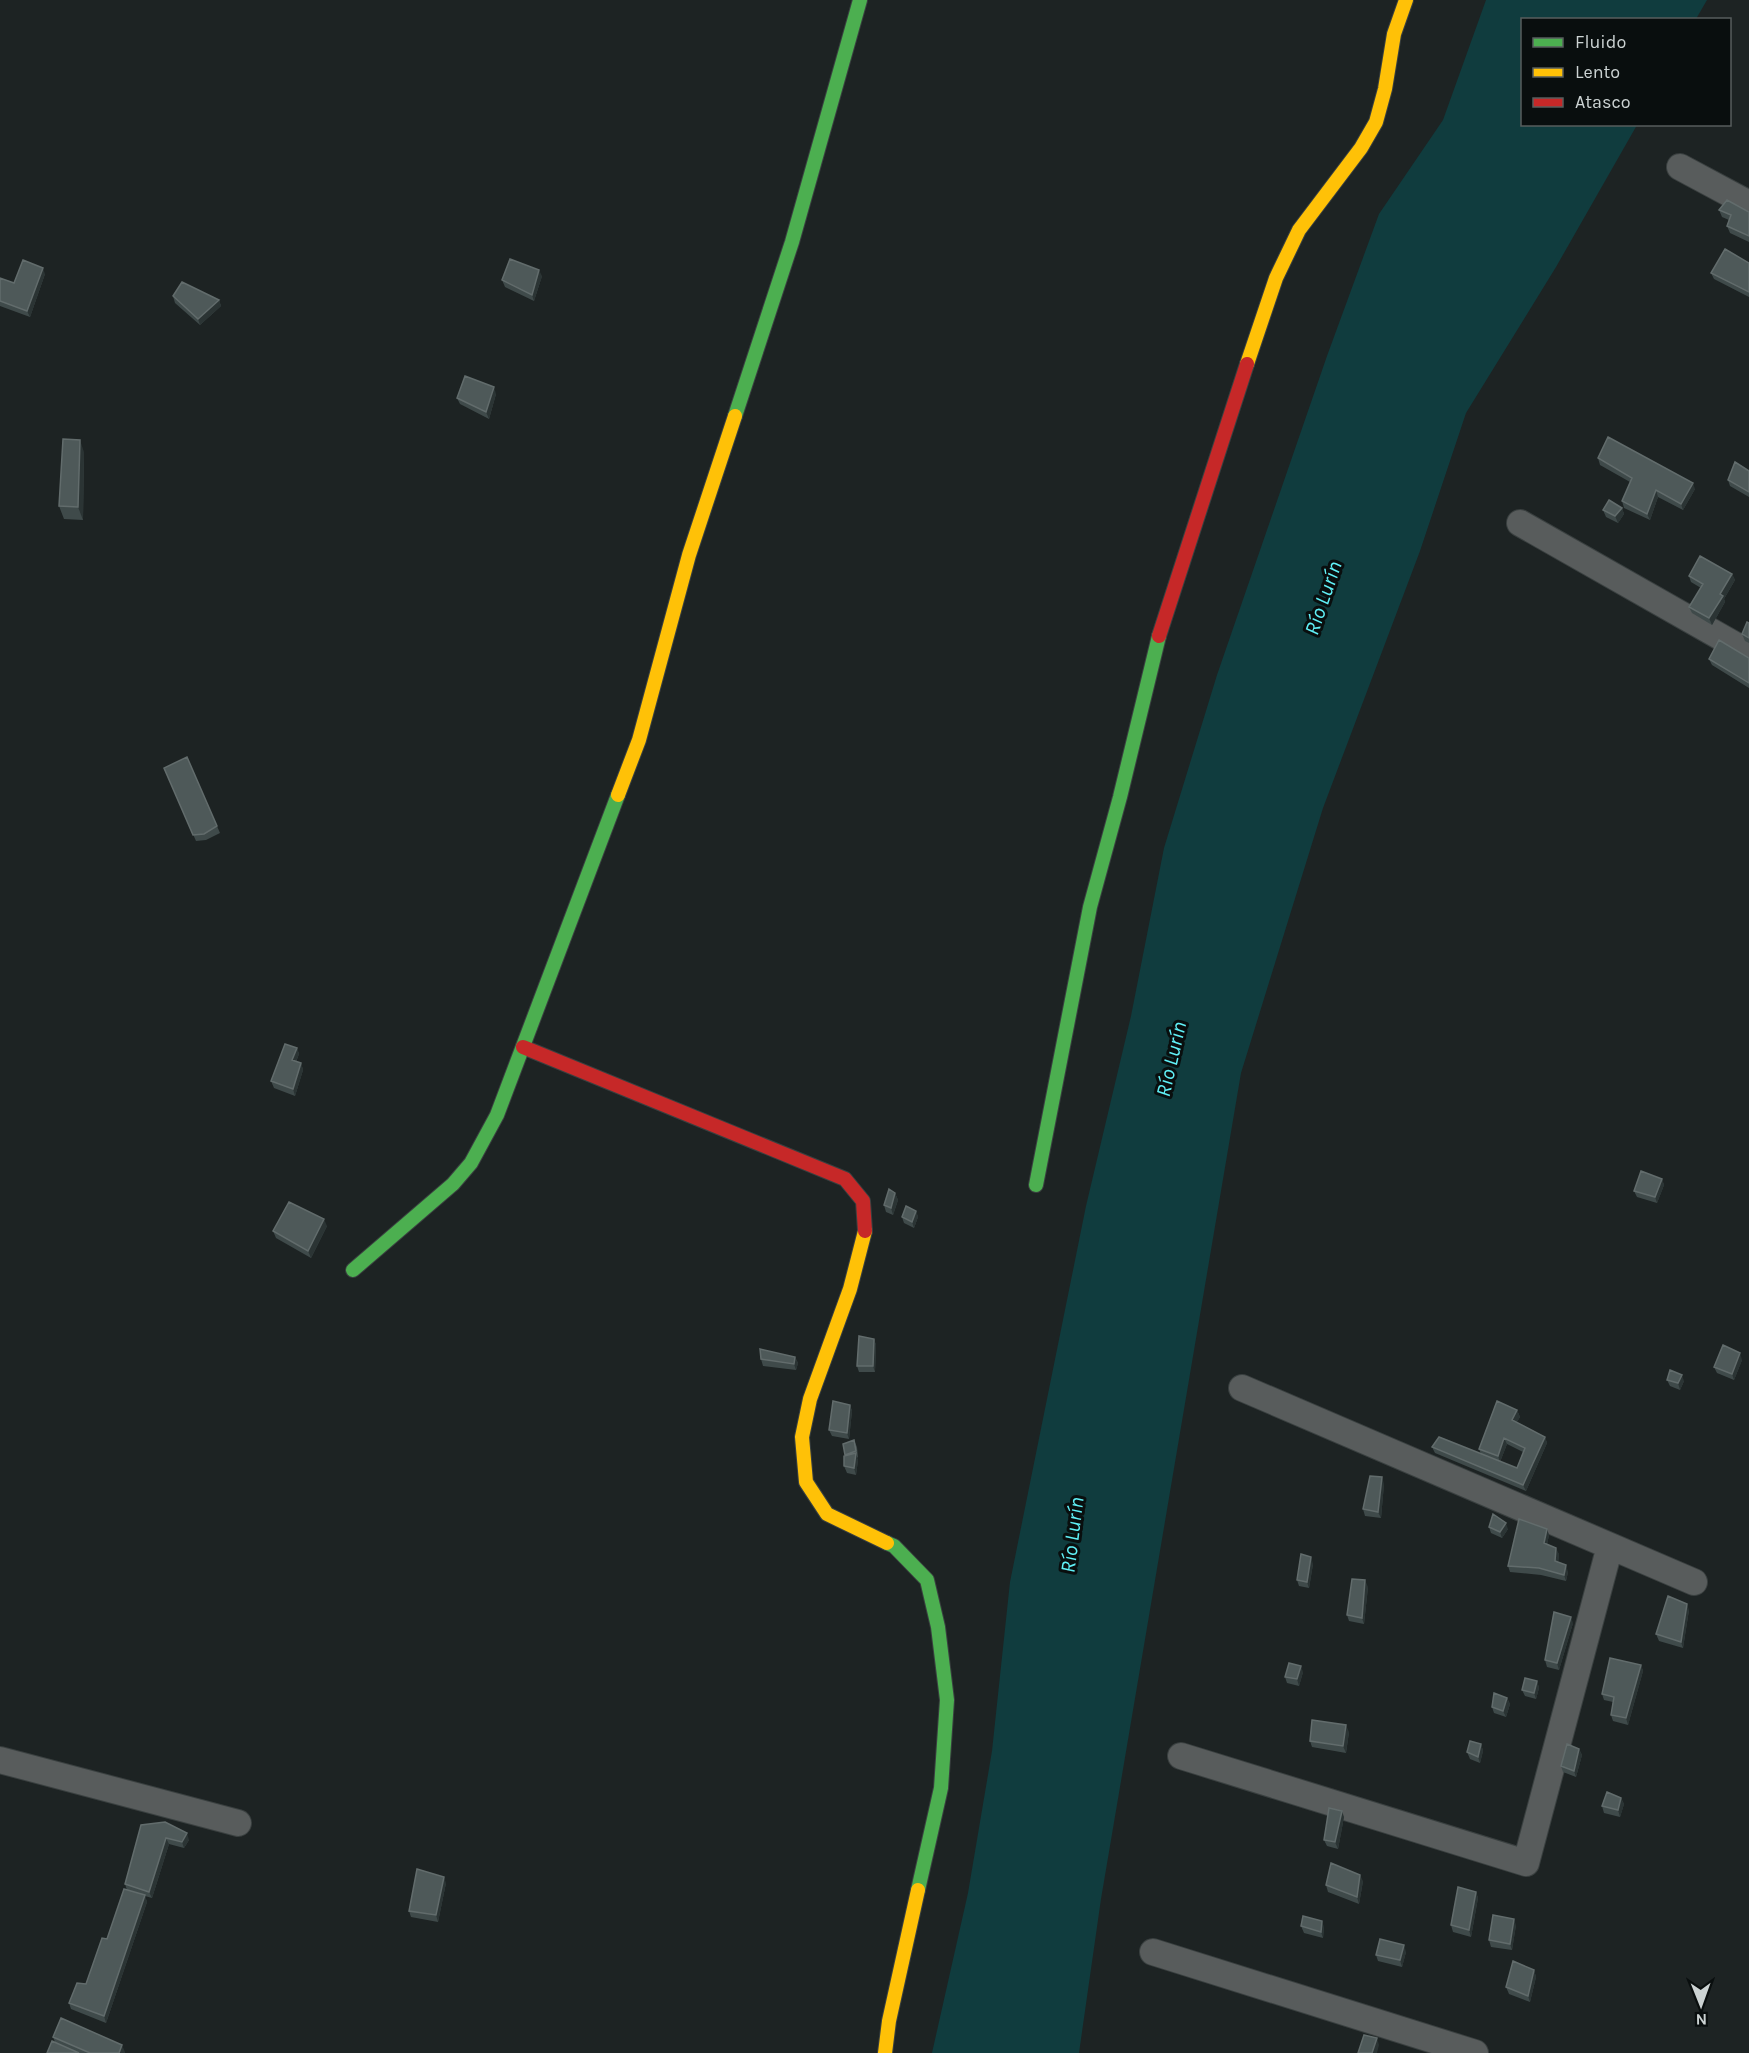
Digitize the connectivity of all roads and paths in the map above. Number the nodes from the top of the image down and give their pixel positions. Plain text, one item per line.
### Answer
1 (860, 0) edge
2 (1406, 0) edge
3 (1680, 167) dead end
4 (1749, 204) edge
5 (1520, 523) dead end
6 (1749, 653) edge
7 (522, 1047) junction
8 (1036, 1185) dead end
9 (353, 1270) dead end
10 (1242, 1388) dead end
11 (1610, 1546) junction
12 (1694, 1582) dead end
13 (1181, 1756) dead end
14 (0, 1760) edge
15 (238, 1823) dead end
16 (1153, 1952) dead end
17 (885, 2053) edge
18 (1475, 2053) edge

1 - 7 street
2 - 8 street
3 - 4 street
5 - 6 street
7 - 9 street
7 - 17 street
10 - 11 street
11 - 12 street
11 - 13 street
14 - 15 street
16 - 18 street

